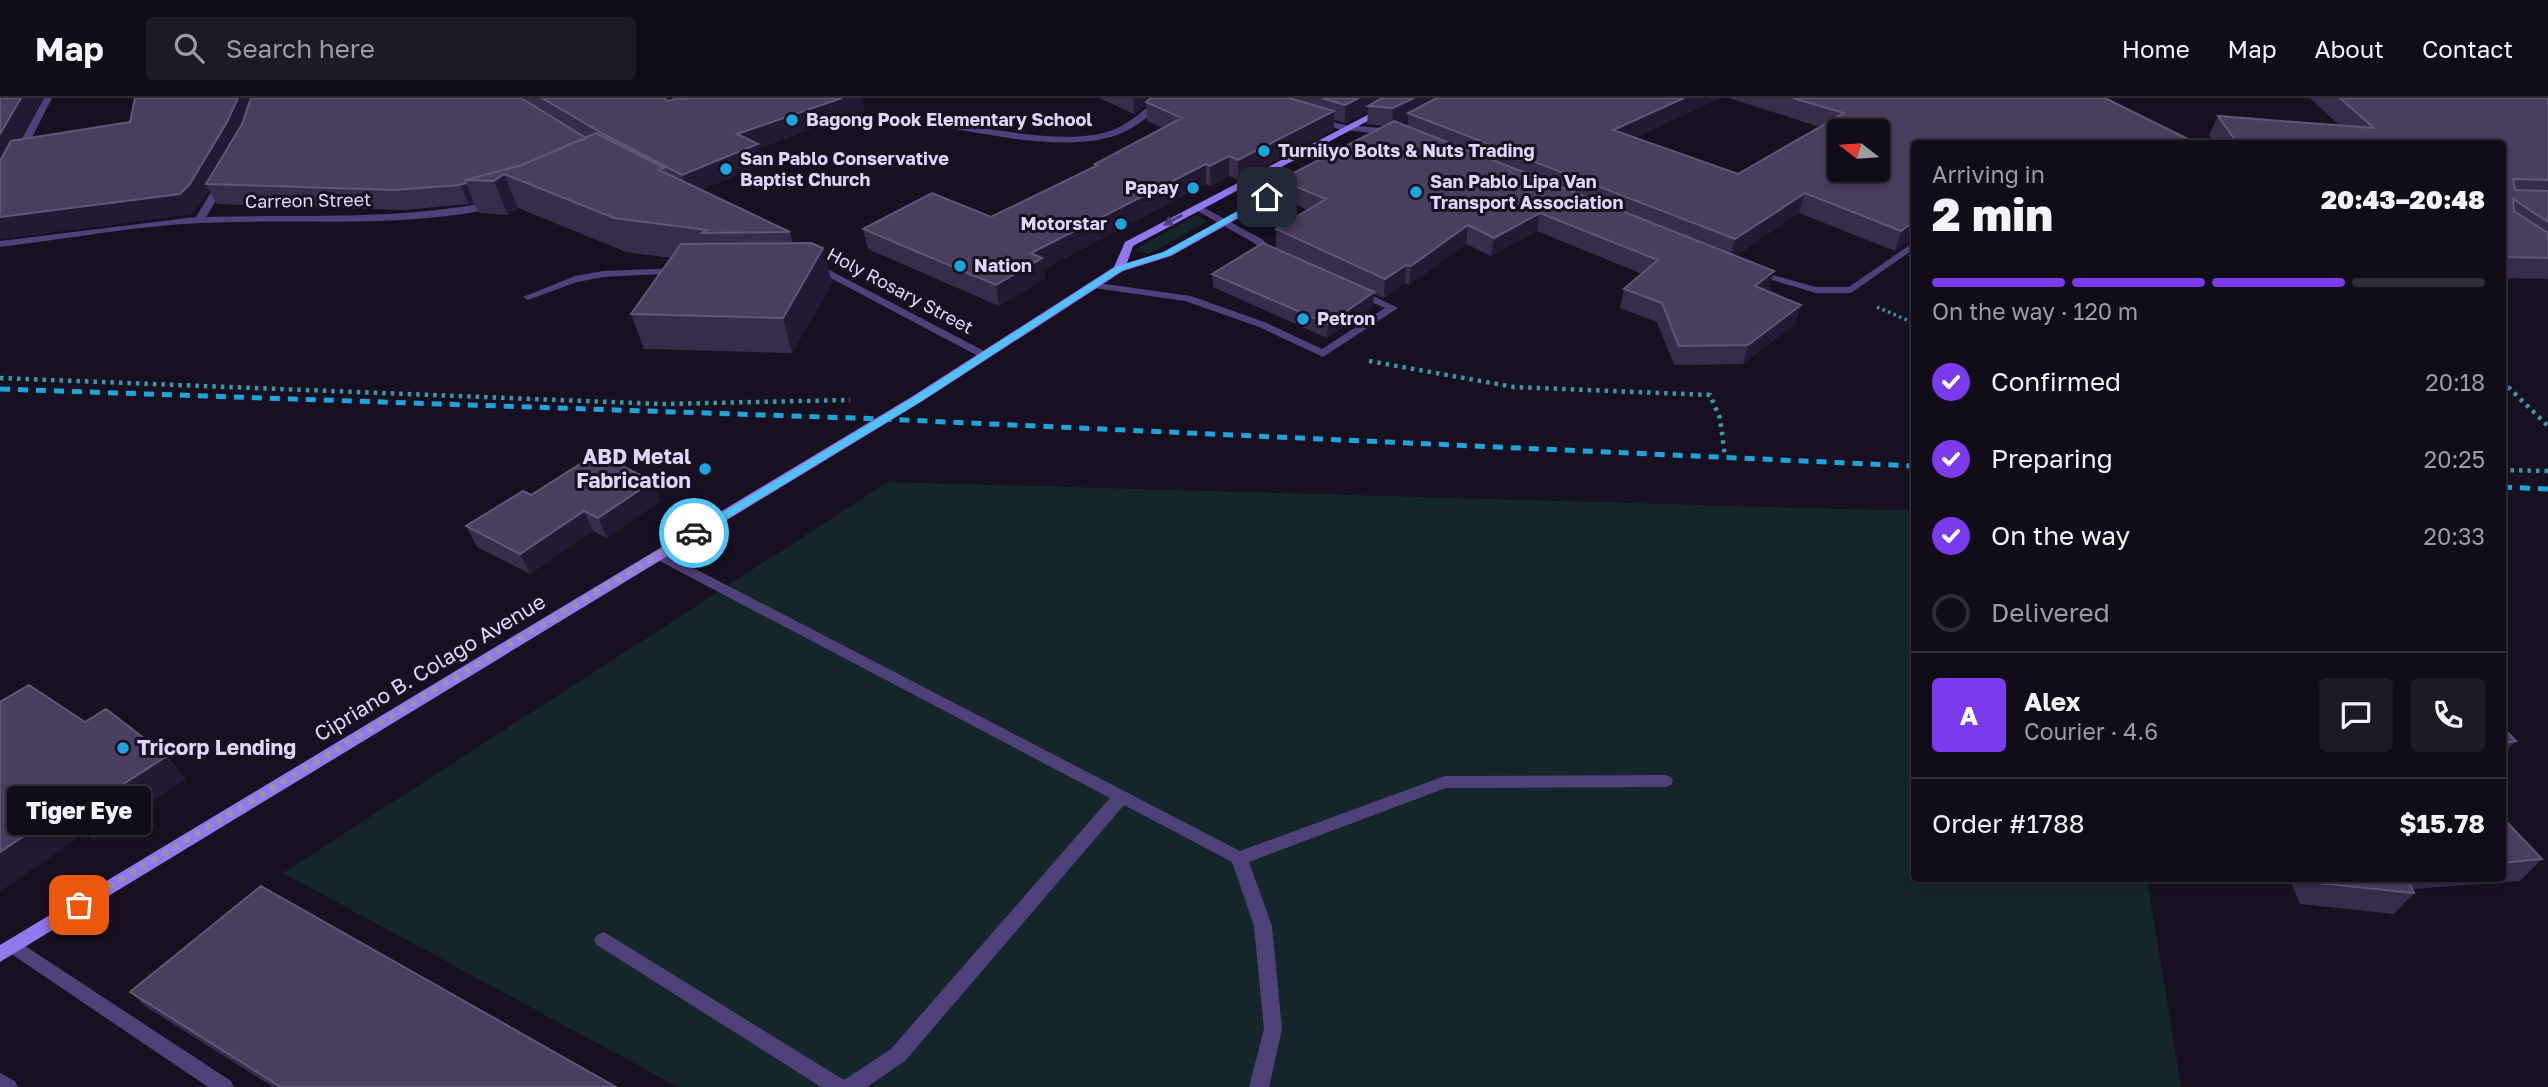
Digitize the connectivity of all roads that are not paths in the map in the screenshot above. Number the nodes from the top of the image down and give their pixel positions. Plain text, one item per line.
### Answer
1 (48, 98) edge
2 (1166, 98) edge
3 (1407, 98) edge
4 (1301, 117) edge
5 (936, 123) dead end
6 (1347, 128) junction
7 (1405, 131) edge
8 (1393, 132) junction
9 (1376, 140) edge
10 (12, 168) edge
11 (227, 174) edge
12 (1306, 177) edge
13 (504, 201) edge
14 (1197, 207) junction
15 (199, 220) junction
16 (1223, 220) junction
17 (0, 244) edge
18 (1911, 247) edge
19 (1288, 261) edge
20 (804, 265) edge
21 (1119, 269) junction
22 (1745, 270) edge
23 (695, 271) edge
24 (1091, 285) junction
25 (1345, 288) edge
26 (528, 298) dead end
27 (982, 355) junction
28 (659, 555) junction
29 (1665, 781) dead end
30 (1122, 796) junction
31 (1239, 858) junction
32 (603, 940) dead end
33 (7, 950) edge
34 (0, 1082) edge
35 (8, 1087) edge
36 (225, 1087) edge
37 (838, 1087) edge
38 (850, 1087) edge
39 (1259, 1087) edge

1 - 10 street
2 - 5 street
3 - 6 main road
4 - 6 street
6 - 8 street
6 - 14 main road
7 - 8 street
8 - 9 main road
11 - 15 street
12 - 16 main road, Cipriano B. Colago Avenue
13 - 15 street, Carreon Street
14 - 16 street
14 -> 21 main road
15 - 17 street, Carreon Street
16 - 19 street
16 - 21 main road, Cipriano B. Colago Avenue
18 - 22 street
20 - 27 street, Holy Rosary Street
21 - 24 main road, Cipriano B. Colago Avenue
23 - 26 street
24 - 25 street
24 - 27 main road, Cipriano B. Colago Avenue
27 - 28 main road, Cipriano B. Colago Avenue
28 - 30 street
28 - 33 main road, Cipriano B. Colago Avenue
29 - 31 street
30 - 31 street
30 - 38 street
31 - 39 street
32 - 37 street
33 - 36 street
34 - 35 street

